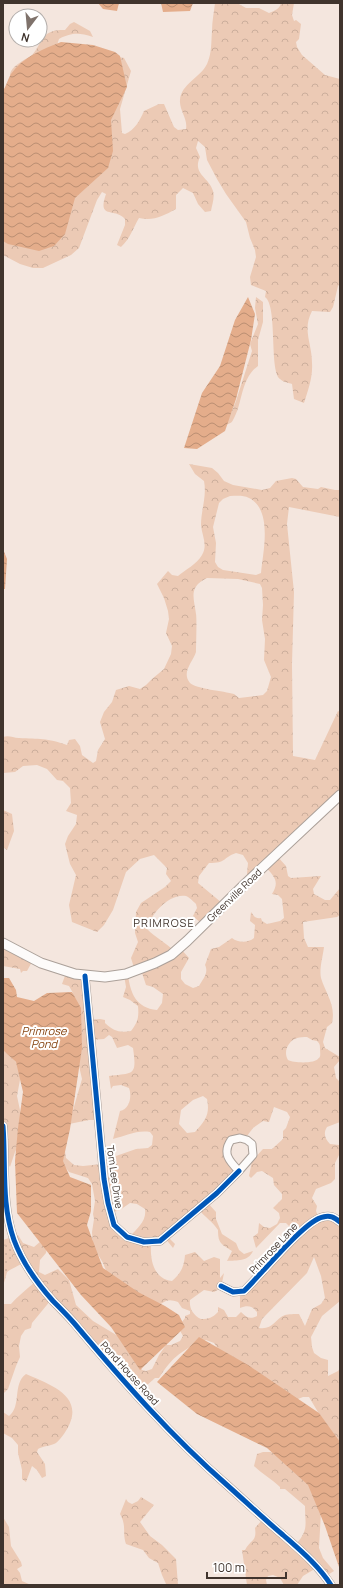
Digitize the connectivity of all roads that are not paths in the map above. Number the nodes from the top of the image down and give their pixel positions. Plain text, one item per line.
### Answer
1 (340, 794) edge
2 (3, 943) edge
3 (85, 976) junction
4 (3, 1126) edge
5 (239, 1171) junction
6 (340, 1222) edge
7 (221, 1286) dead end
8 (331, 1585) edge

1 - 3 main road, Greenville Road
2 - 3 main road, Greenville Road
3 - 5 street, Tom Lee Drive
4 - 8 street, Pond House Road
5 - 5 street, Tom Lee Drive
6 - 7 street, Primrose Lane

